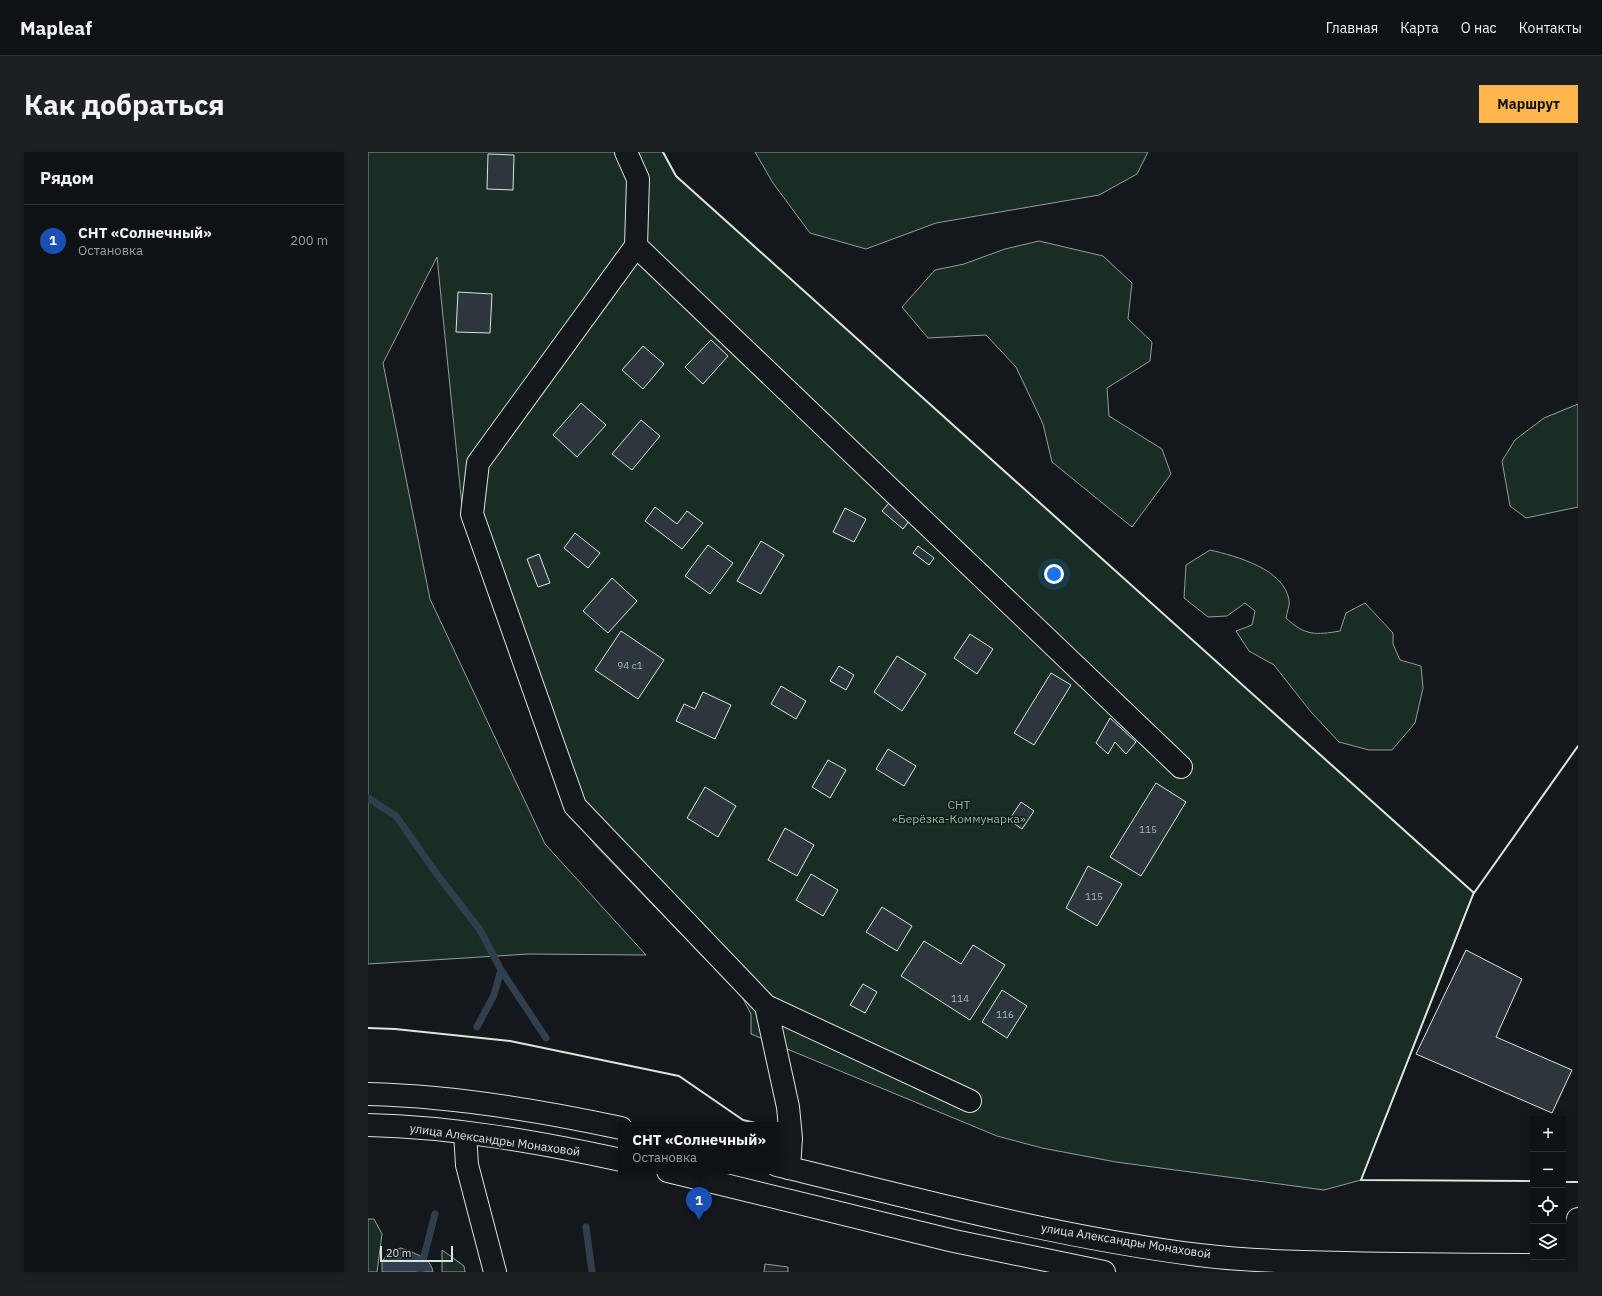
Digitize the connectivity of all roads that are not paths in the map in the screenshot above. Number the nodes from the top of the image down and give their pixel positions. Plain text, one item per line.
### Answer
1 (626, 152) edge
2 (636, 246) junction
3 (1181, 768) dead end
4 (766, 1006) junction
5 (368, 1094) edge
6 (970, 1101) dead end
7 (368, 1125) edge
8 (618, 1127) edge
9 (465, 1133) junction
10 (618, 1159) edge
11 (783, 1167) edge
12 (680, 1174) edge
13 (1578, 1219) edge
14 (1575, 1265) edge
15 (495, 1272) edge
16 (1104, 1272) edge

1 - 2 main road
2 - 3 main road
2 - 4 main road
4 - 6 main road
4 - 11 main road
5 - 8 main road
7 - 9 main road, улица Александры Монаховой
9 - 10 main road, улица Александры Монаховой
9 - 15 main road
11 - 14 main road, улица Александры Монаховой
12 - 16 main road
13 - 14 main road

